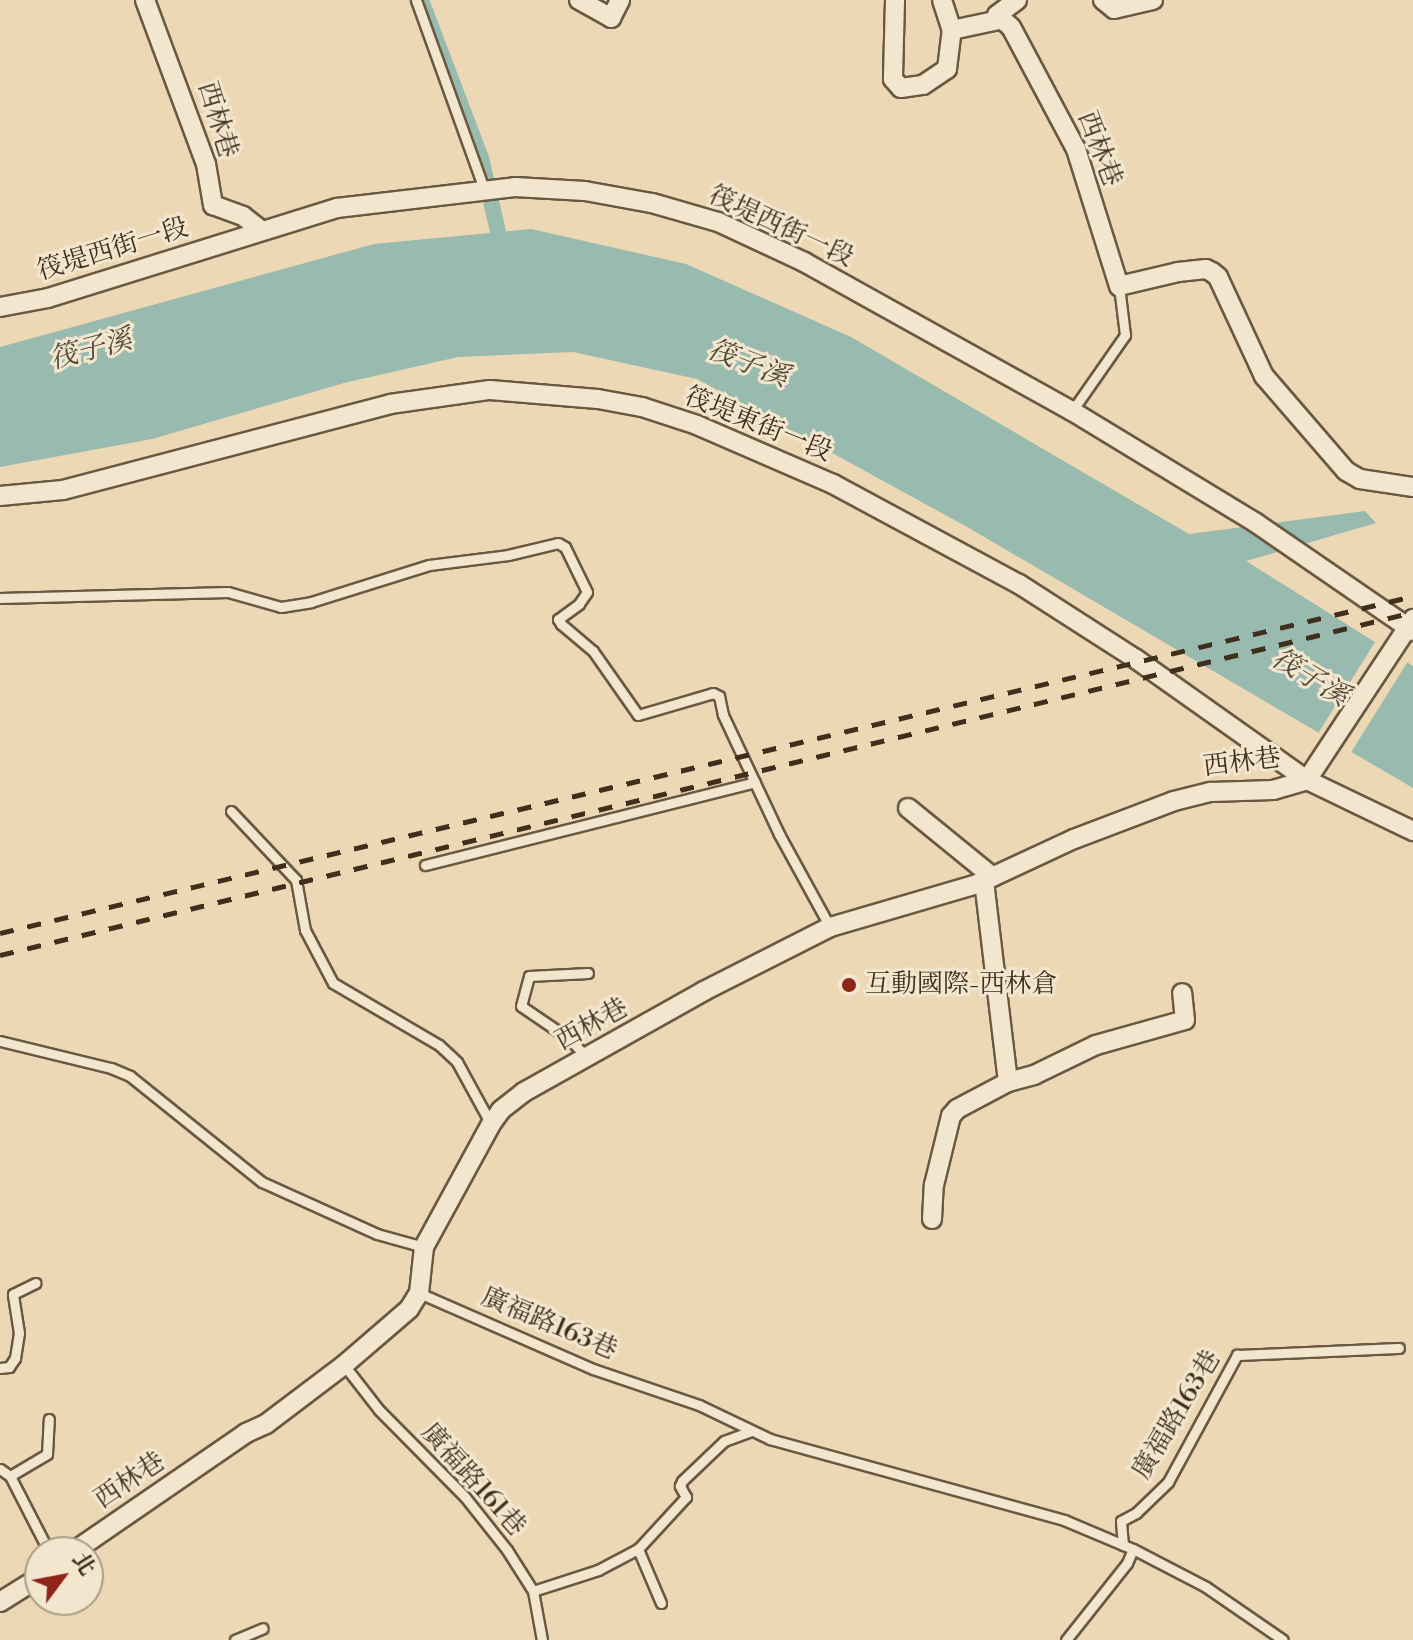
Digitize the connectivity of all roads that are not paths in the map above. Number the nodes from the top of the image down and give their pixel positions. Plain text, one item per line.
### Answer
1 (145, 0) edge
2 (416, 0) edge
3 (579, 0) edge
4 (620, 0) edge
5 (895, 0) edge
6 (942, 0) edge
7 (1017, 0) edge
8 (1103, 0) edge
9 (1153, 0) edge
10 (999, 20) junction
11 (952, 30) junction
12 (484, 189) junction
13 (262, 231) junction
14 (1119, 286) junction
15 (0, 307) edge
16 (1072, 411) junction
17 (1413, 487) edge
18 (0, 496) edge
19 (0, 598) edge
20 (1409, 629) edge
21 (1311, 773) junction
22 (755, 782) junction
23 (908, 808) dead end
24 (231, 811) dead end
25 (1413, 831) edge
26 (425, 865) dead end
27 (989, 879) junction
28 (830, 927) junction
29 (588, 973) dead end
30 (1182, 993) dead end
31 (0, 1041) edge
32 (587, 1058) junction
33 (1008, 1082) junction
34 (491, 1124) junction
35 (932, 1219) dead end
36 (424, 1247) junction
37 (36, 1283) dead end
38 (419, 1293) junction
39 (1399, 1348) dead end
40 (344, 1365) junction
41 (0, 1368) edge
42 (49, 1419) dead end
43 (751, 1431) junction
44 (0, 1469) edge
45 (10, 1476) junction
46 (41, 1536) edge
47 (96, 1536) edge
48 (1128, 1547) junction
49 (638, 1549) junction
50 (24, 1587) edge
51 (533, 1591) junction
52 (0, 1602) edge
53 (661, 1603) dead end
54 (263, 1628) dead end
55 (235, 1640) edge
56 (542, 1640) edge
57 (1066, 1640) edge
58 (1283, 1640) edge

1 - 13 street, 西林巷
2 - 12 lane
3 - 4 street
5 - 11 street
6 - 11 street
7 - 10 street
8 - 9 street
10 - 11 street
10 - 14 street, 西林巷
12 - 13 street, 筏堤西街一段
12 - 16 street, 筏堤西街一段
13 - 15 street, 筏堤西街一段
14 - 16 lane
14 - 17 street
16 - 20 street, 筏堤西街一段
18 - 21 street, 筏堤東街一段
19 - 22 lane
20 - 21 street
21 - 25 street, 筏堤東街一段
21 - 27 street, 西林巷
22 - 26 lane
22 - 28 lane
23 - 27 street
24 - 34 lane
27 - 28 street, 西林巷
27 - 33 street
28 - 32 street, 西林巷
29 - 32 lane
30 - 33 street
31 - 36 lane
32 - 34 street, 西林巷
33 - 35 street
34 - 36 street, 西林巷
36 - 38 street, 西林巷
37 - 41 lane
38 - 40 street, 西林巷
38 - 43 lane, 廣福路163巷
39 - 48 lane, 廣福路163巷
40 - 47 street, 西林巷
40 - 51 lane, 廣福路161巷
42 - 45 lane
43 - 48 lane, 廣福路163巷
43 - 49 lane
44 - 45 lane
45 - 46 lane
48 - 57 lane, 廣福路163巷
48 - 58 lane, 廣福路163巷
49 - 51 lane
49 - 53 lane
50 - 52 street
51 - 56 lane, 廣福路161巷
54 - 55 lane

